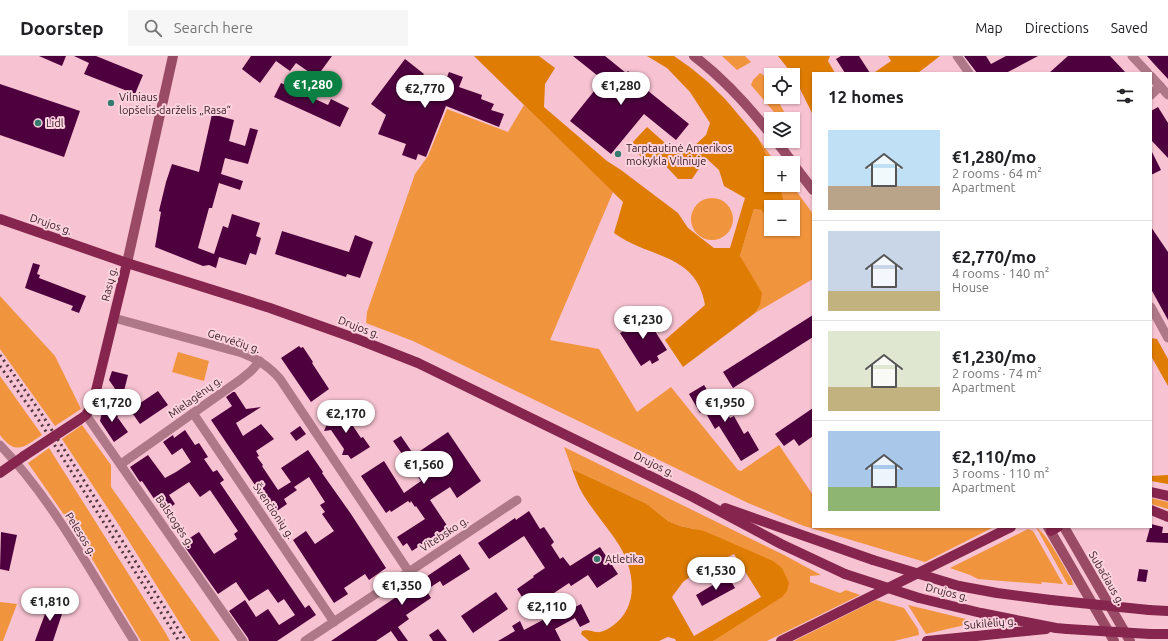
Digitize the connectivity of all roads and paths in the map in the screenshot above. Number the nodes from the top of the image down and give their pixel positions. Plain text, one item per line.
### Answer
1 (173, 56) edge
2 (694, 56) edge
3 (705, 56) edge
4 (957, 56) edge
5 (1132, 56) edge
6 (968, 72) edge
7 (1147, 72) edge
8 (718, 75) junction
9 (1152, 77) edge
10 (1160, 86) junction
11 (1152, 94) edge
12 (1168, 95) edge
13 (764, 127) edge
14 (781, 148) edge
15 (788, 156) edge
16 (800, 172) edge
17 (812, 189) edge
18 (0, 219) edge
19 (127, 263) junction
20 (1152, 309) edge
21 (114, 318) junction
22 (1168, 338) edge
23 (260, 361) junction
24 (193, 413) junction
25 (83, 417) junction
26 (0, 445) edge
27 (20, 459) junction
28 (121, 464) junction
29 (0, 473) edge
30 (1152, 492) edge
31 (1168, 496) edge
32 (693, 497) junction
33 (517, 500) dead end
34 (1152, 510) edge
35 (1168, 517) edge
36 (1009, 528) edge
37 (1052, 528) edge
38 (1065, 528) edge
39 (409, 572) junction
40 (1168, 611) edge
41 (334, 622) junction
42 (1056, 628) junction
43 (1168, 634) edge
44 (134, 641) edge
45 (243, 641) edge
46 (305, 641) edge
47 (780, 641) edge
48 (927, 641) edge
49 (1114, 641) edge
50 (1130, 641) edge

1 - 19 main road, Rasų g.
2 - 8 main road
3 - 8 main road
4 - 6 street
5 - 7 street
8 - 13 main road
9 - 10 street
10 - 11 street
10 - 12 street
14 - 15 main road
16 - 17 main road
18 - 19 main road, Drujos g.
19 - 21 main road, Rasų g.
19 - 32 main road, Drujos g.
20 - 22 street
21 - 23 street, Gervėčių g.
21 - 25 main road, Rasų g.
23 - 24 street, Mielagėnų g.
23 - 39 street, Gervėčių g.
24 - 28 street, Mielagėnų g.
24 - 41 street, Švenčionių g.
25 - 27 main road, bridge
25 - 28 street, Balstogės g.
26 - 27 street, Pelesos g.
27 - 29 main road
27 - 44 street, Pelesos g.
28 - 45 street, Balstogės g.
30 - 31 main road
32 - 40 main road, Drujos g., bridge
32 - 42 main road, Drujos g., bridge
33 - 39 street, Vitebsko g.
34 - 35 main road
36 - 47 main road
37 - 49 main road
38 - 50 main road, Subačiaus g.
39 - 41 street, Vitebsko g.
41 - 46 street, Vitebsko g.
42 - 43 main road, Drujos g., bridge
42 - 48 main road, Sukilėlių g.

